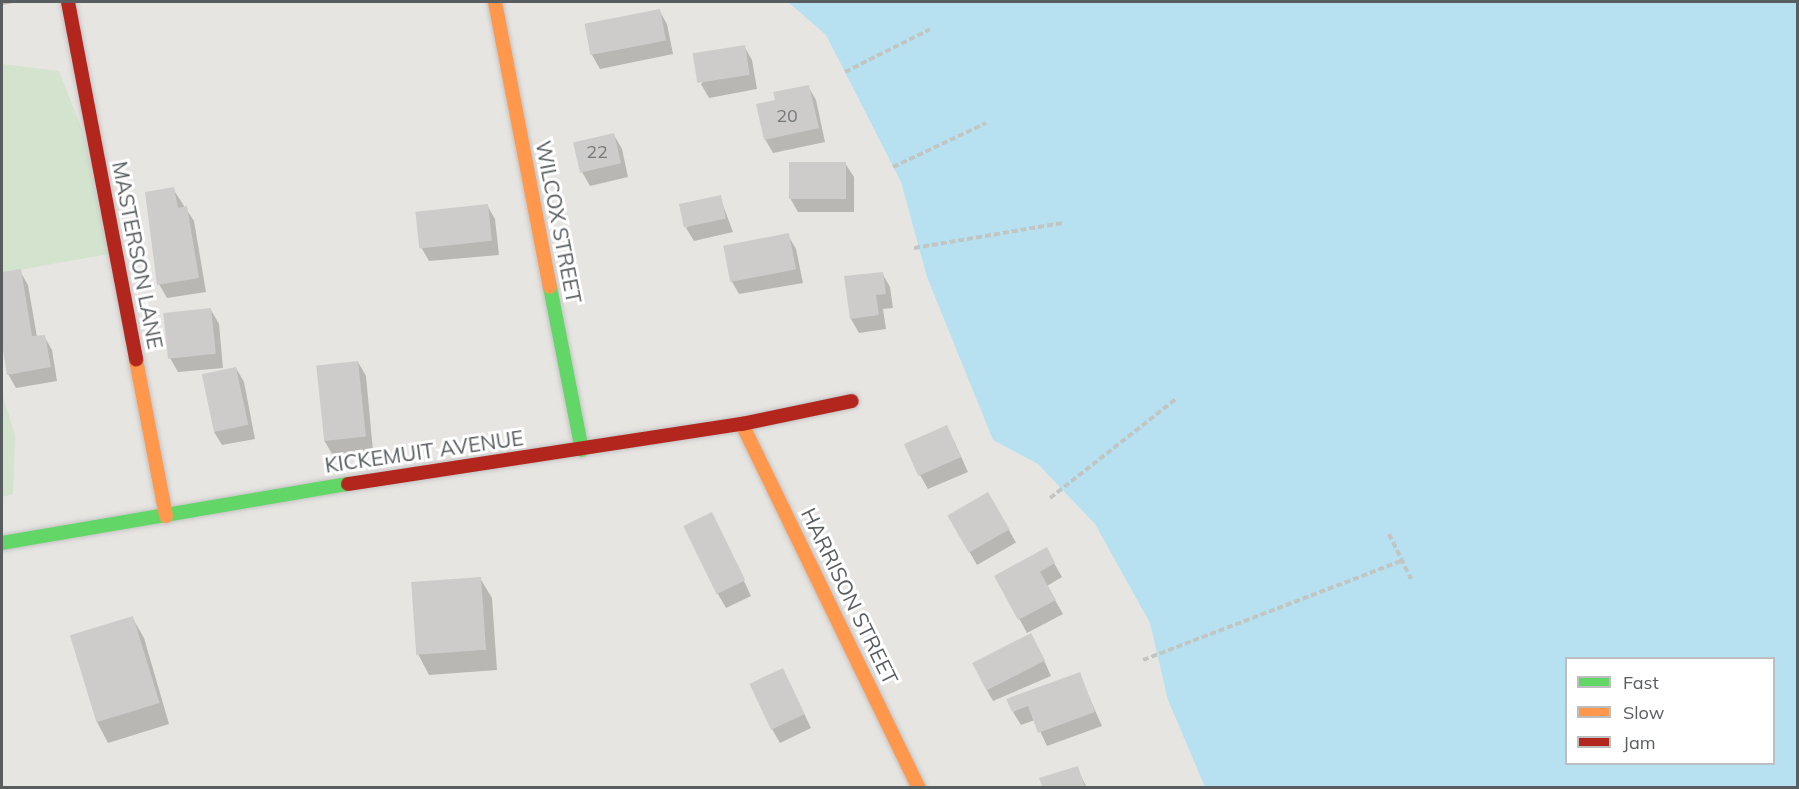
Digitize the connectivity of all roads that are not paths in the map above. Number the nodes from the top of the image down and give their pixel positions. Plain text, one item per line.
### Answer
1 (68, 2) edge
2 (495, 2) edge
3 (852, 401) dead end
4 (742, 424) junction
5 (582, 450) junction
6 (166, 516) junction
7 (2, 543) edge
8 (919, 788) edge

1 - 6 street, MASTERSON LANE
2 - 5 street, WILCOX STREET
3 - 4 street, KICKEMUIT AVENUE
4 - 5 street, KICKEMUIT AVENUE
4 - 8 street, HARRISON STREET
5 - 6 street, KICKEMUIT AVENUE
6 - 7 street, KICKEMUIT AVENUE

